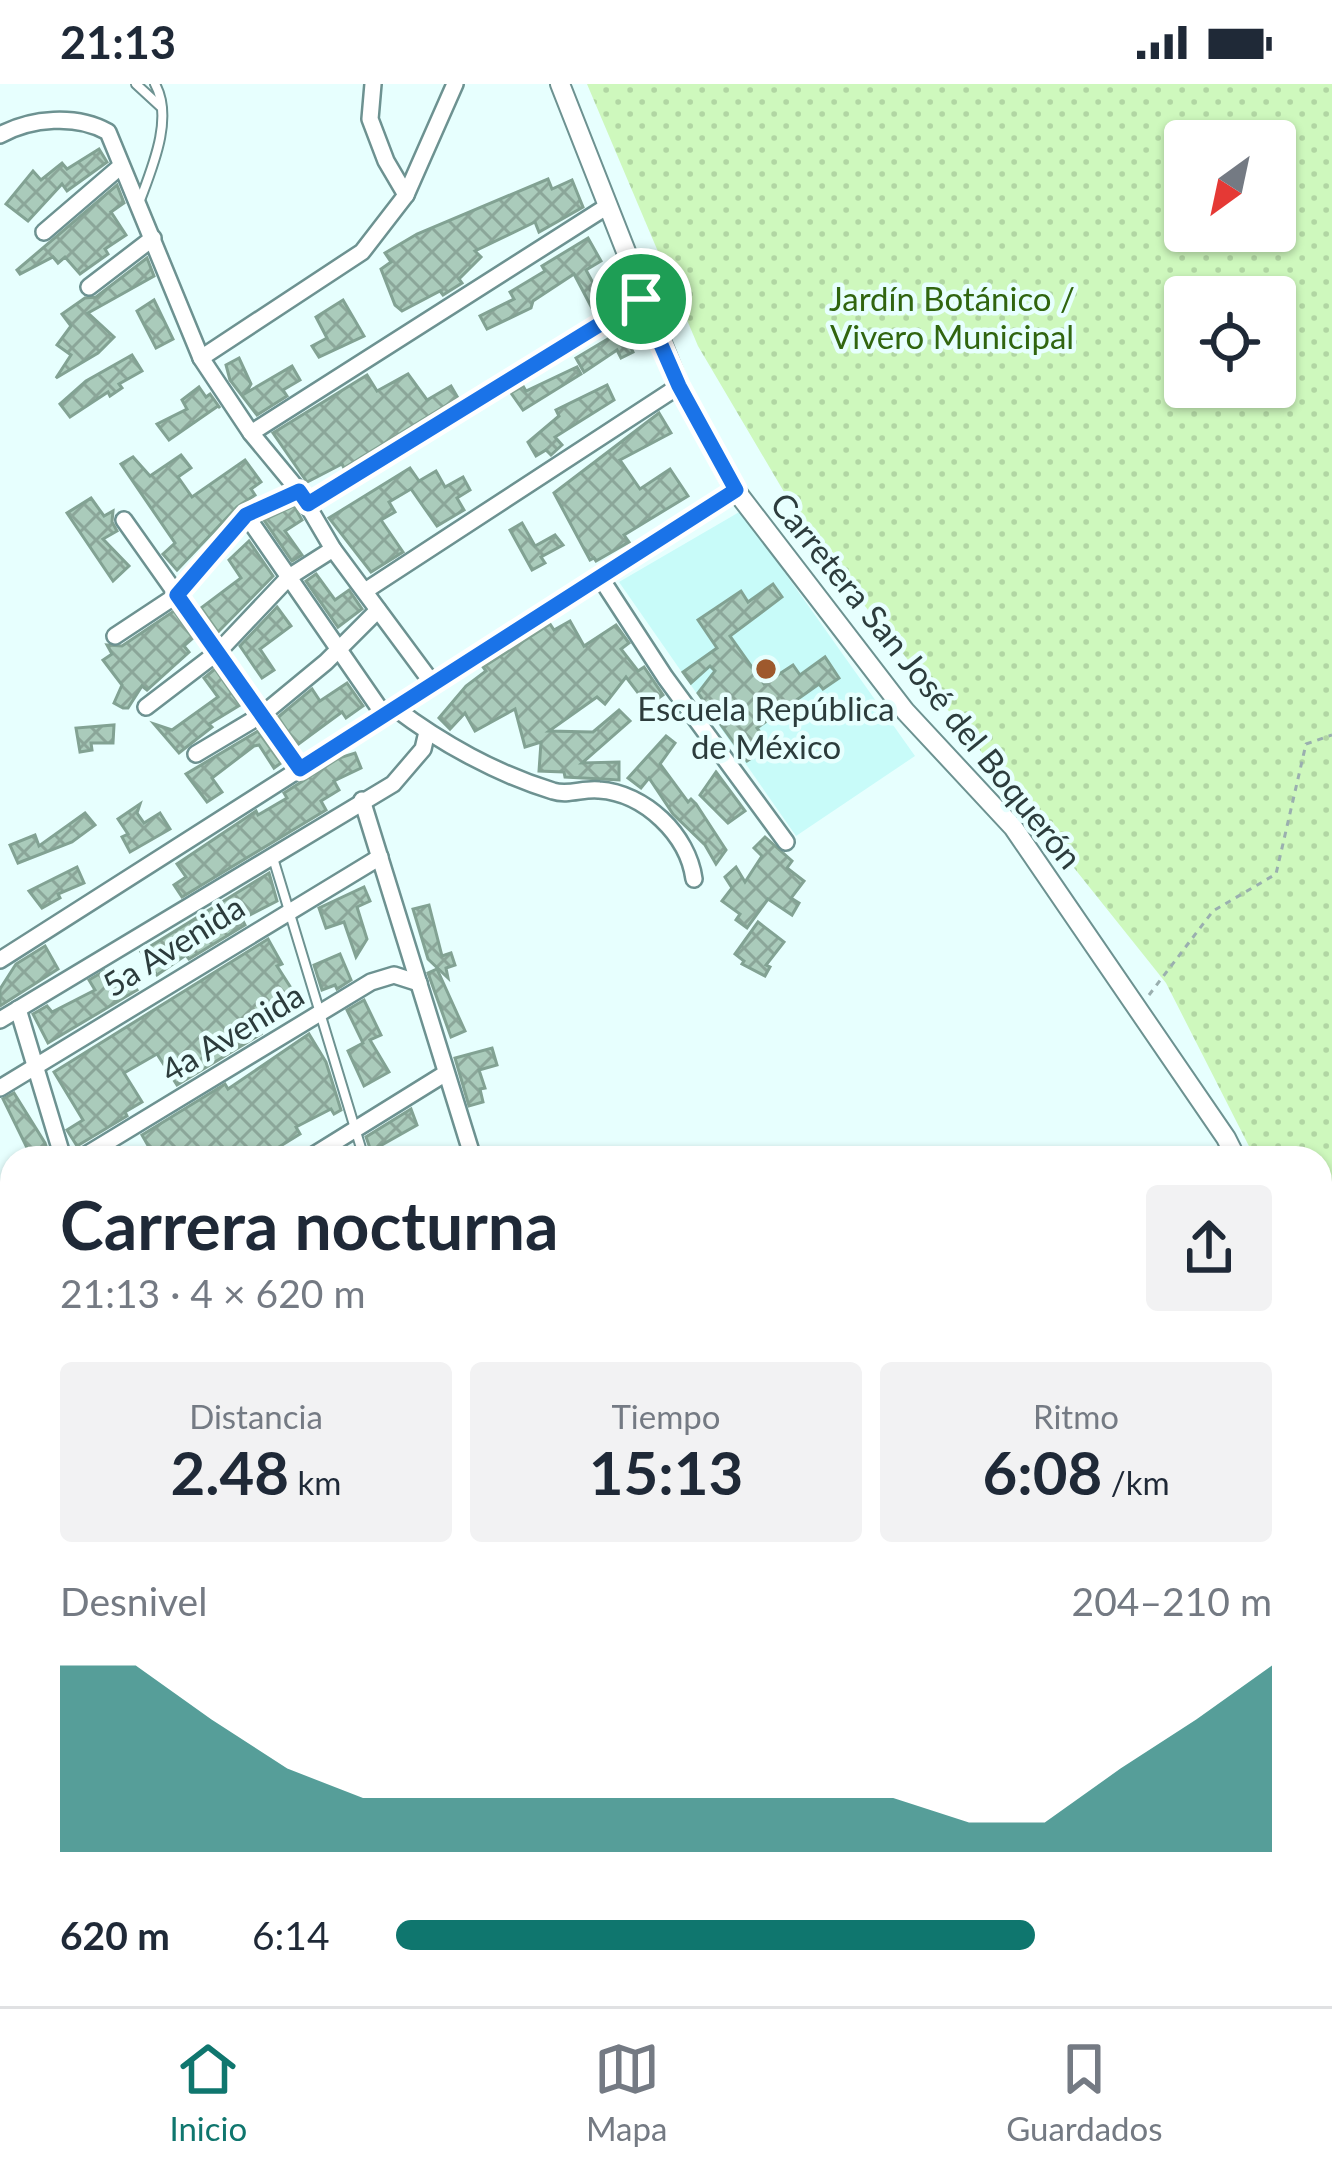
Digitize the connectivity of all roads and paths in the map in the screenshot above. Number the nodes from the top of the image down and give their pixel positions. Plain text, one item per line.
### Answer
1 (136, 84) edge
2 (155, 84) edge
3 (373, 84) edge
4 (455, 84) edge
5 (560, 84) edge
6 (162, 108) junction
7 (0, 125) edge
8 (19, 125) junction
9 (0, 135) edge
10 (121, 166) junction
11 (406, 195) junction
12 (138, 204) junction
13 (606, 207) junction
14 (44, 232) dead end
15 (153, 238) junction
16 (88, 286) dead end
17 (641, 299) junction
18 (201, 358) junction
19 (679, 386) junction
20 (251, 434) junction
21 (736, 490) junction
22 (303, 498) junction
23 (246, 515) junction
24 (124, 520) dead end
25 (333, 549) junction
26 (600, 577) junction
27 (289, 578) junction
28 (365, 591) junction
29 (177, 595) junction
30 (378, 610) junction
31 (115, 636) dead end
32 (338, 649) junction
33 (218, 652) junction
34 (433, 684) junction
35 (146, 707) dead end
36 (390, 711) junction
37 (262, 714) junction
38 (427, 732) junction
39 (1332, 734) edge
40 (196, 754) dead end
41 (300, 769) junction
42 (362, 800) junction
43 (786, 842) dead end
44 (273, 856) junction
45 (380, 857) junction
46 (694, 879) dead end
47 (286, 910) junction
48 (0, 960) edge
49 (419, 983) junction
50 (18, 1009) junction
51 (1138, 1011) junction
52 (320, 1015) junction
53 (0, 1020) edge
54 (35, 1066) junction
55 (446, 1073) junction
56 (0, 1088) edge
57 (355, 1129) junction
58 (59, 1146) edge
59 (101, 1146) edge
60 (328, 1146) edge
61 (360, 1146) edge
62 (469, 1146) edge
63 (1230, 1146) edge

1 - 6 lane
2 - 6 lane
3 - 11 street
4 - 11 street
5 - 13 street, Carretera San José del Boquerón
6 - 12 lane
7 - 8 lane
8 - 9 street
8 - 10 street
10 - 12 street
10 - 14 street
11 - 18 street
12 - 15 street
13 - 17 street, Carretera San José del Boquerón
13 - 20 street
15 - 16 street
15 - 18 street
17 - 19 street, Carretera San José del Boquerón
17 - 22 street
18 - 20 street
19 - 21 street, Carretera San José del Boquerón
19 - 28 street
20 - 22 street
21 - 26 street
21 - 51 street, Carretera San José del Boquerón
22 - 23 street
22 - 25 street
23 - 27 street
23 - 29 street
24 - 29 street
25 - 27 street
25 - 28 street
26 - 34 street
26 - 43 street
27 - 32 street
27 - 33 street
28 - 30 street
29 - 31 street
29 - 33 street
30 - 32 street
30 - 34 street
32 - 36 street
32 - 37 street
33 - 35 street
33 - 37 street
34 - 36 street
36 - 38 street
36 - 41 street
37 - 40 street
37 - 41 street
38 - 42 street
38 - 46 street
39 - 51 path
41 - 48 street
42 - 44 street
42 - 45 street
44 - 47 lane
44 - 50 street
45 - 47 street, 5a Avenida
45 - 49 street
47 - 52 lane
47 - 54 street, 5a Avenida
49 - 52 street, 4a Avenida
49 - 55 street
50 - 53 street
50 - 54 street
51 - 63 street, Carretera San José del Boquerón
52 - 57 lane
52 - 59 street, 4a Avenida
54 - 56 street, 5a Avenida
54 - 58 street
55 - 57 street
55 - 62 street
57 - 60 street
57 - 61 lane

